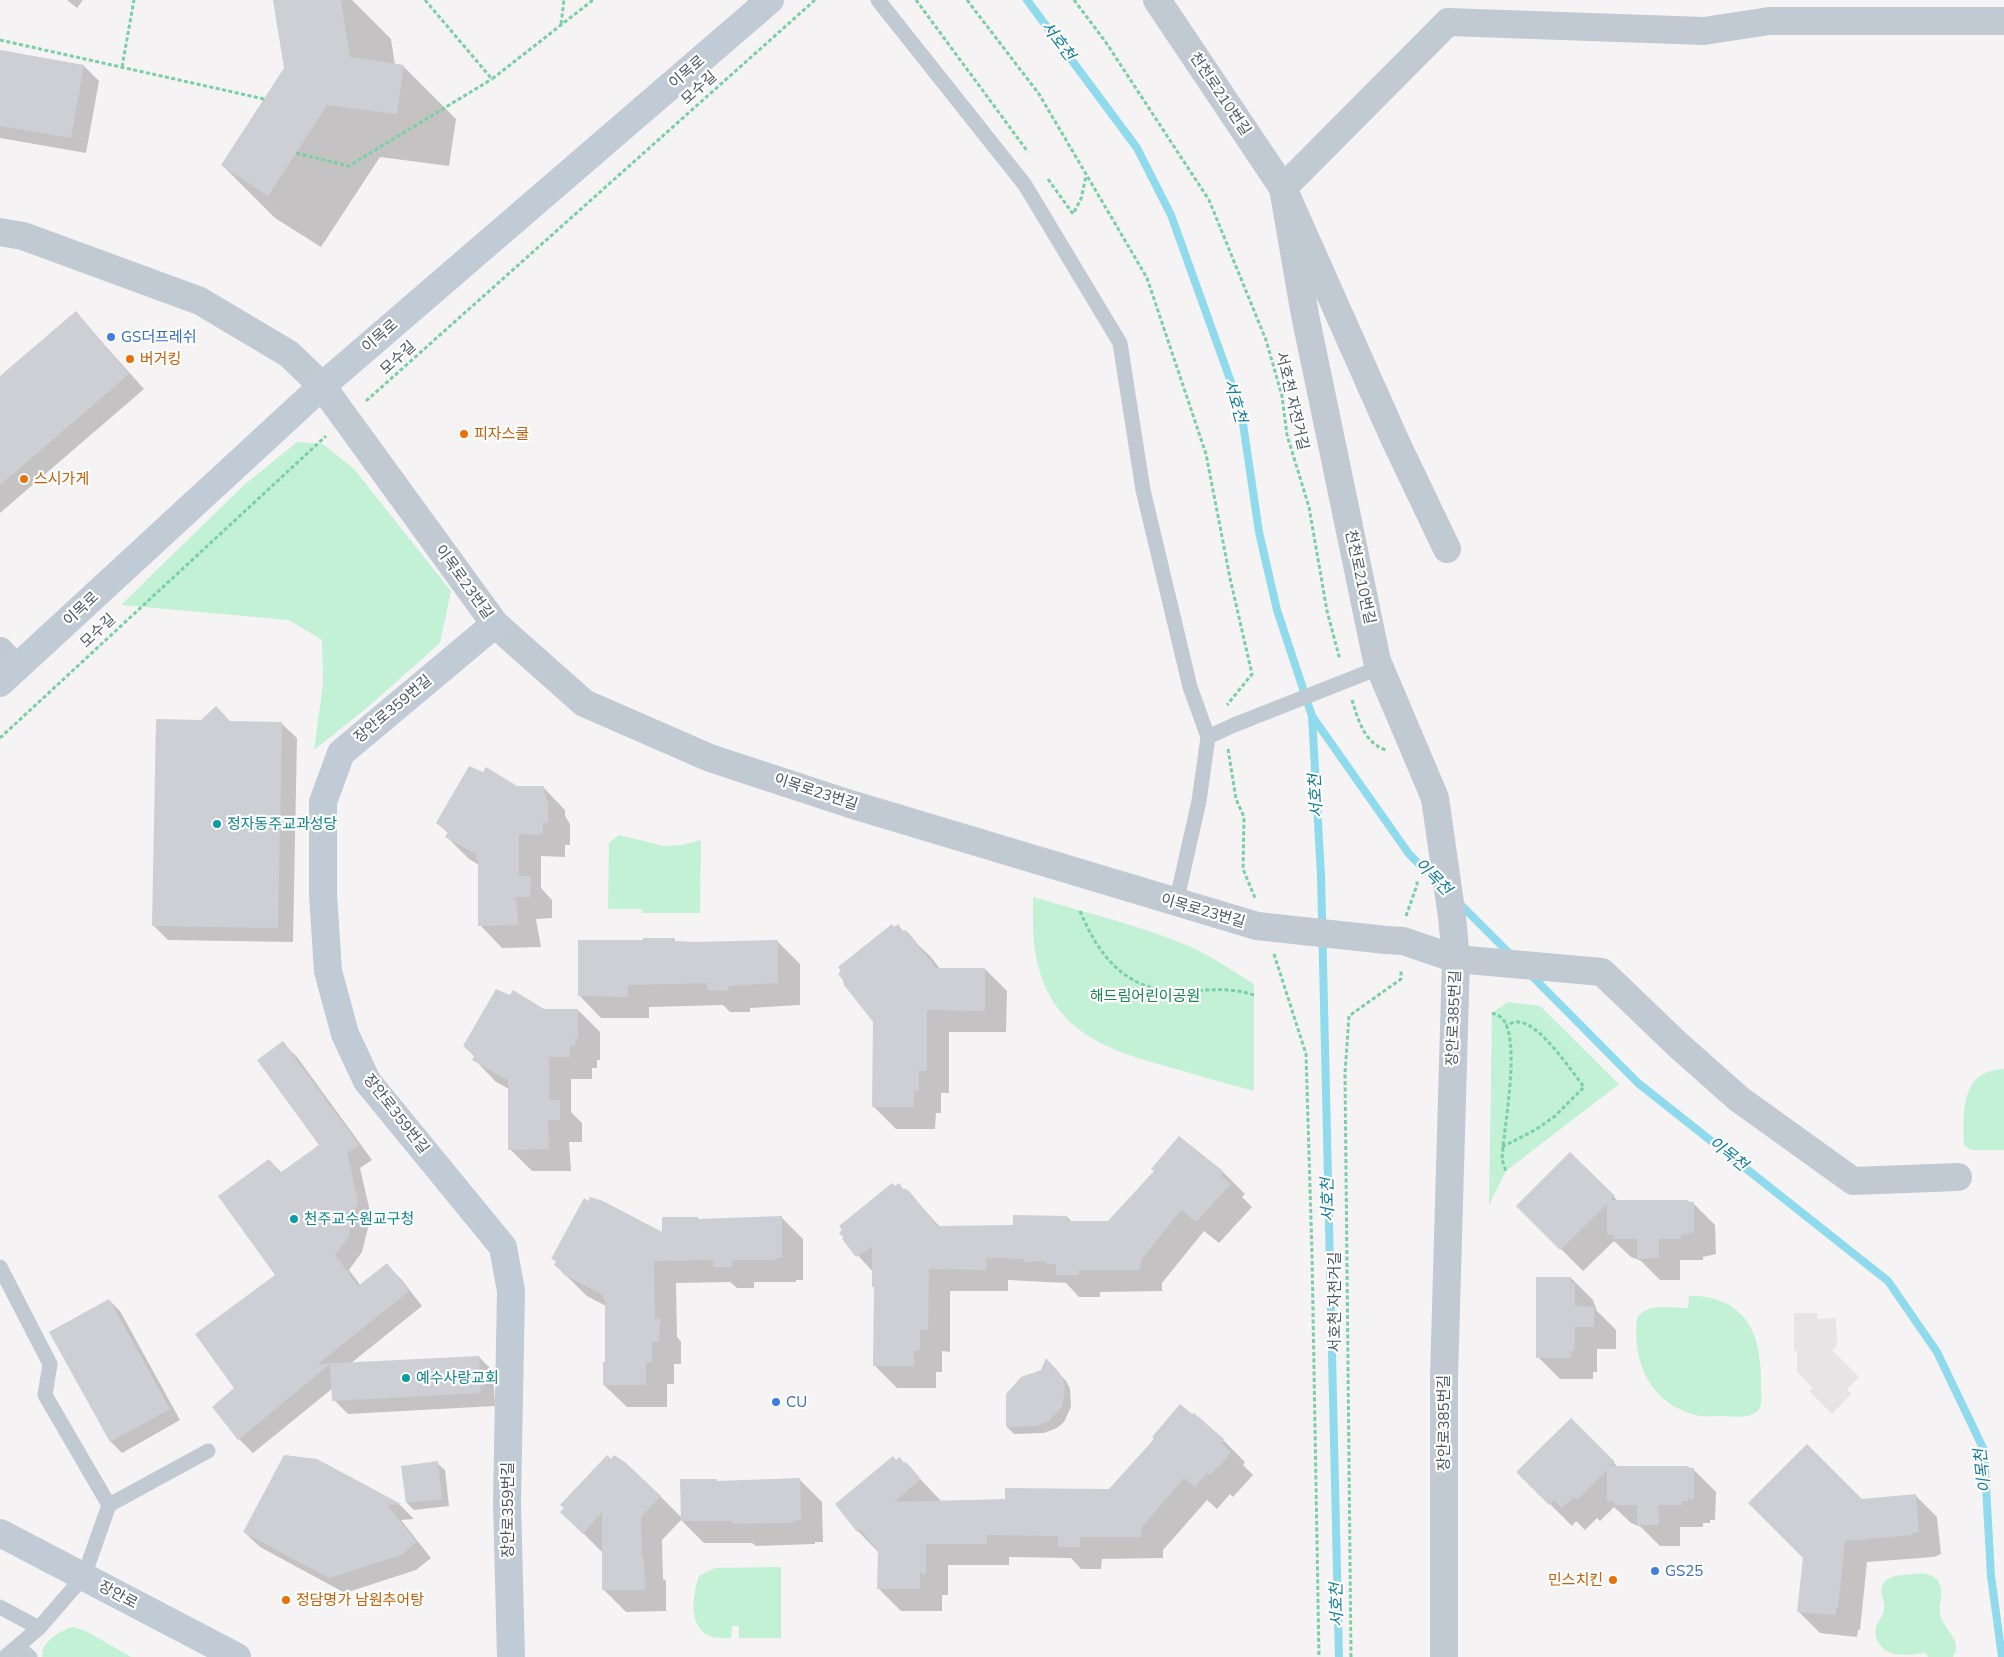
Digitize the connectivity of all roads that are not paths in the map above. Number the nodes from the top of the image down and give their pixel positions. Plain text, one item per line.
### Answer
1 (770, 0) edge
2 (878, 0) edge
3 (1157, 0) edge
4 (2004, 21) edge
5 (1283, 188) junction
6 (0, 232) edge
7 (322, 386) junction
8 (1447, 549) dead end
9 (495, 624) junction
10 (5, 668) edge
11 (1376, 669) junction
12 (1208, 737) junction
13 (1176, 903) junction
14 (1456, 958) junction
15 (1958, 1177) dead end
16 (0, 1267) edge
17 (208, 1450) dead end
18 (109, 1505) junction
19 (0, 1533) edge
20 (84, 1576) junction
21 (0, 1607) edge
22 (39, 1628) junction
23 (17, 1647) junction
24 (5, 1657) edge
25 (30, 1657) edge
26 (237, 1657) edge
27 (511, 1657) edge
28 (1444, 1657) edge

1 - 7 street, 이목로
2 - 12 lane
3 - 5 street, 천천로210번길
4 - 5 street
5 - 8 street, 천천로210번길
5 - 11 street, 천천로210번길
6 - 7 street, 이목로23번길
7 - 9 street, 이목로23번길
7 - 10 street, 이목로
9 - 13 street, 이목로23번길
9 - 27 street, 장안로359번길
11 - 12 lane, bridge
11 - 14 street, 천천로210번길
12 - 13 lane
13 - 14 street, 이목로23번길, bridge
14 - 15 street, 장안로385번길
14 - 28 street, 장안로385번길
16 - 18 lane
17 - 18 lane
18 - 20 lane
19 - 20 street, 장안로
20 - 22 lane
20 - 26 street, 장안로
21 - 22 lane
22 - 23 lane
23 - 24 lane
23 - 25 lane

